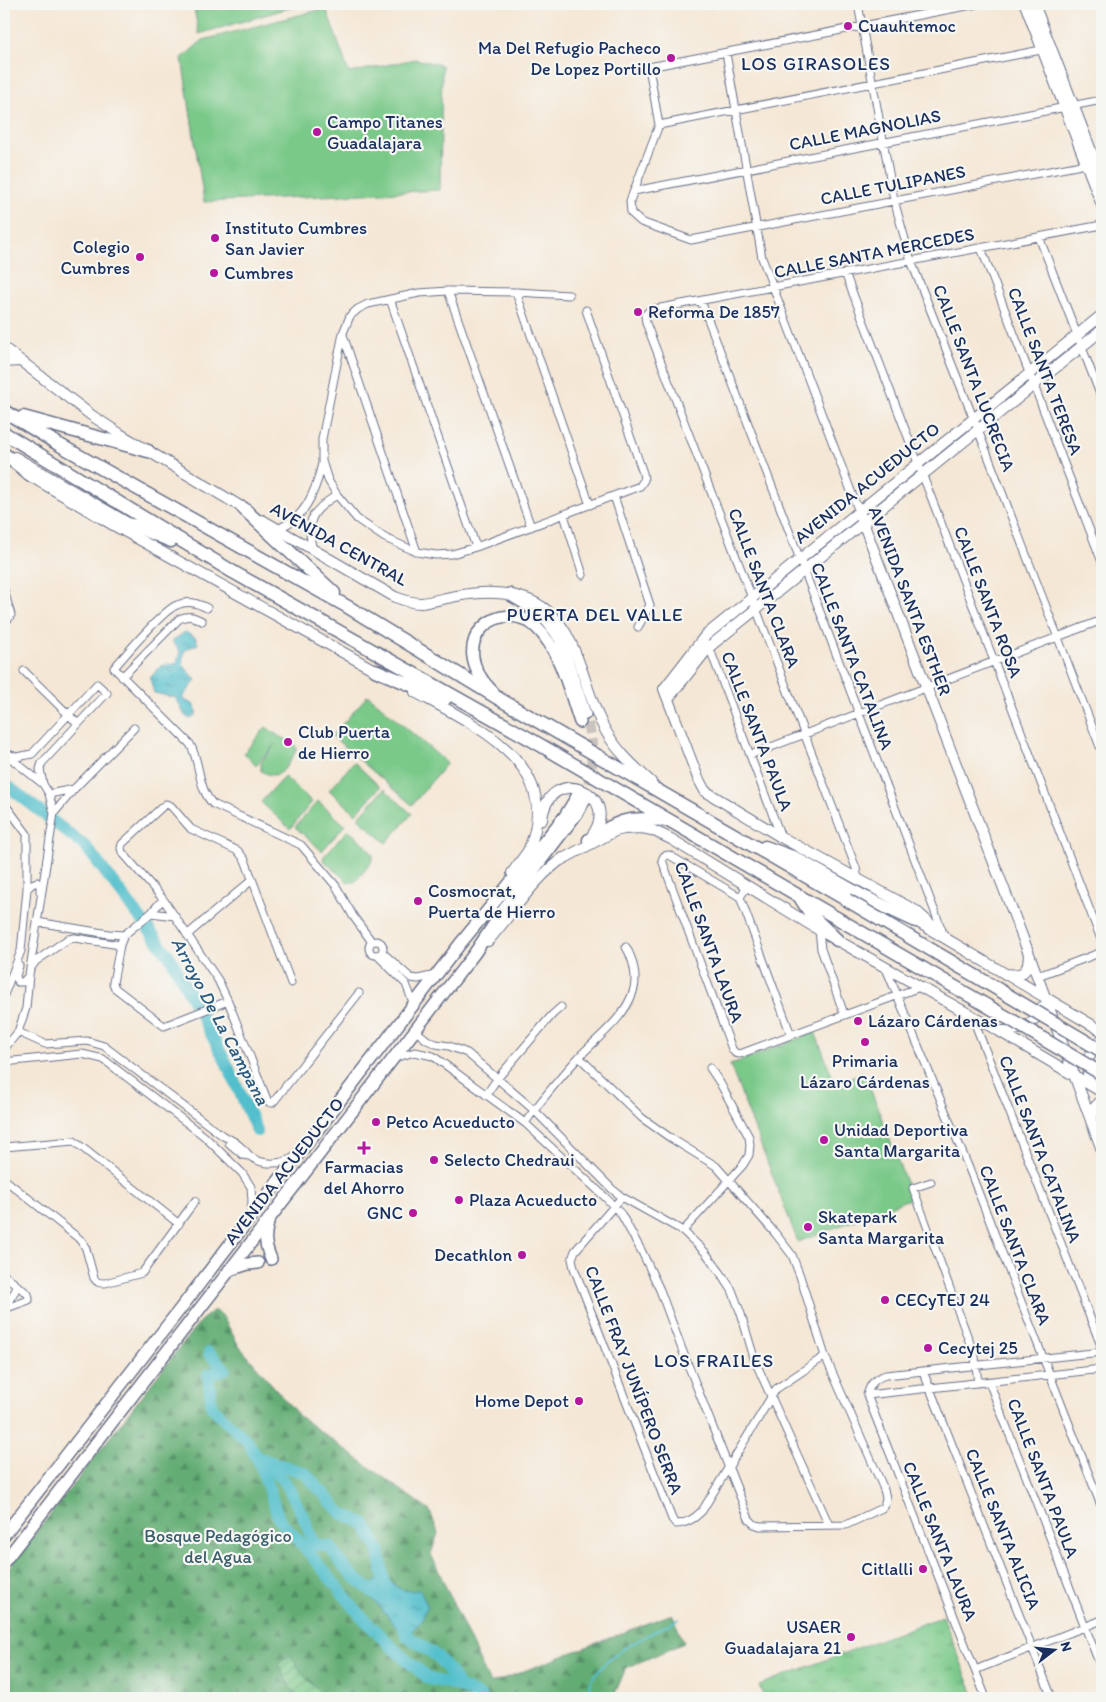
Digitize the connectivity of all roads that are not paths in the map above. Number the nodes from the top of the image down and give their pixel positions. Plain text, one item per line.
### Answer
1 (858, 4) edge
2 (978, 4) edge
3 (1025, 4) edge
4 (1034, 4) edge
5 (862, 26) junction
6 (1047, 49) junction
7 (726, 53) junction
8 (873, 83) junction
9 (1102, 100) edge
10 (1069, 106) junction
11 (735, 110) junction
12 (659, 124) junction
13 (884, 142) junction
14 (1095, 162) edge
15 (746, 169) junction
16 (1102, 179) edge
17 (634, 190) junction
18 (894, 200) junction
19 (1102, 205) edge
20 (1102, 225) edge
21 (756, 226) junction
22 (1039, 237) junction
23 (982, 248) junction
24 (911, 261) junction
25 (845, 273) junction
26 (773, 287) junction
27 (448, 291) junction
28 (516, 292) junction
29 (569, 295) dead end
30 (390, 300) junction
31 (701, 301) junction
32 (586, 310) dead end
33 (650, 310) joint
34 (1102, 316) edge
35 (1102, 330) edge
36 (343, 333) junction
37 (1078, 335) junction
38 (1082, 346) junction
39 (4, 348) edge
40 (19, 361) junction
41 (4, 362) edge
42 (1030, 374) junction
43 (1034, 385) junction
44 (1102, 399) edge
45 (6, 412) edge
46 (974, 419) junction
47 (978, 430) junction
48 (4, 433) edge
49 (148, 451) junction
50 (6, 457) edge
51 (322, 461) junction
52 (918, 464) junction
53 (922, 475) junction
54 (32, 476) joint
55 (328, 480) junction
56 (317, 485) junction
57 (337, 494) junction
58 (614, 496) junction
59 (590, 505) junction
60 (243, 508) junction
61 (303, 510) junction
62 (858, 512) junction
63 (314, 514) junction
64 (564, 515) junction
65 (863, 523) junction
66 (132, 525) junction
67 (531, 527) junction
68 (276, 530) junction
69 (476, 547) junction
70 (313, 550) junction
71 (417, 552) junction
72 (799, 560) junction
73 (1102, 562) edge
74 (804, 571) junction
75 (233, 572) junction
76 (583, 575) dead end
77 (4, 590) edge
78 (509, 594) junction
79 (244, 598) junction
80 (752, 598) junction
81 (348, 607) junction
82 (207, 608) dead end
83 (756, 609) junction
84 (1102, 620) edge
85 (202, 621) dead end
86 (4, 625) edge
87 (638, 627) dead end
88 (705, 636) junction
89 (1058, 637) junction
90 (709, 647) junction
91 (994, 662) junction
92 (376, 670) junction
93 (24, 672) dead end
94 (122, 677) junction
95 (926, 688) junction
96 (666, 694) junction
97 (501, 700) junction
98 (858, 714) junction
99 (68, 715) junction
100 (493, 718) junction
101 (78, 724) junction
102 (134, 728) dead end
103 (804, 735) junction
104 (1102, 752) edge
105 (4, 753) edge
106 (750, 756) junction
107 (43, 784) junction
108 (74, 789) junction
109 (659, 790) junction
110 (49, 794) junction
111 (4, 804) edge
112 (53, 819) junction
113 (670, 820) junction
114 (781, 837) junction
115 (589, 840) junction
116 (744, 840) junction
117 (528, 851) junction
118 (559, 861) junction
119 (858, 879) junction
120 (252, 880) junction
121 (748, 885) junction
122 (27, 889) junction
123 (740, 897) junction
124 (800, 897) junction
125 (163, 899) junction
126 (494, 903) junction
127 (40, 908) junction
128 (149, 915) junction
129 (175, 916) junction
130 (916, 921) joint
131 (37, 922) junction
132 (820, 930) junction
133 (124, 935) junction
134 (187, 935) junction
135 (945, 937) junction
136 (837, 940) junction
137 (1102, 942) edge
138 (120, 945) junction
139 (626, 947) dead end
140 (21, 951) junction
141 (1102, 952) edge
142 (474, 954) junction
143 (1029, 954) junction
144 (885, 966) junction
145 (29, 973) junction
146 (1004, 974) junction
147 (436, 975) junction
148 (1038, 976) junction
149 (409, 981) junction
150 (291, 983) dead end
151 (1025, 986) junction
152 (920, 987) junction
153 (359, 993) dead end
154 (4, 995) edge
155 (896, 995) junction
156 (1044, 996) junction
157 (228, 1001) junction
158 (414, 1005) junction
159 (561, 1007) dead end
160 (844, 1014) junction
161 (972, 1016) junction
162 (1020, 1029) junction
163 (415, 1030) junction
164 (998, 1031) junction
165 (1102, 1031) edge
166 (18, 1032) junction
167 (791, 1035) junction
168 (1101, 1045) edge
169 (4, 1049) edge
170 (579, 1057) junction
171 (393, 1059) junction
172 (4, 1062) edge
173 (710, 1068) dead end
174 (1102, 1074) edge
175 (1075, 1076) junction
176 (497, 1079) junction
177 (1098, 1089) edge
178 (486, 1094) junction
179 (1102, 1100) edge
180 (184, 1106) junction
181 (534, 1110) junction
182 (177, 1115) junction
183 (1091, 1120) junction
184 (525, 1123) junction
185 (4, 1147) edge
186 (1102, 1150) edge
187 (298, 1155) junction
188 (4, 1179) edge
189 (729, 1182) junction
190 (930, 1182) dead end
191 (622, 1197) junction
192 (195, 1200) dead end
193 (613, 1206) junction
194 (251, 1217) junction
195 (268, 1220) junction
196 (180, 1224) junction
197 (683, 1231) junction
198 (271, 1259) dead end
199 (258, 1264) dead end
200 (229, 1270) junction
201 (4, 1275) edge
202 (18, 1286) junction
203 (4, 1309) edge
204 (1102, 1350) edge
205 (825, 1356) junction
206 (1044, 1358) junction
207 (976, 1365) junction
208 (1102, 1370) edge
209 (923, 1371) junction
210 (1050, 1375) junction
211 (989, 1382) junction
212 (978, 1383) junction
213 (930, 1388) junction
214 (867, 1395) junction
215 (771, 1397) junction
216 (728, 1467) junction
217 (1102, 1508) edge
218 (14, 1523) junction
219 (829, 1525) junction
220 (26, 1534) junction
221 (4, 1535) edge
222 (4, 1562) edge
223 (1102, 1620) edge
224 (1085, 1627) junction
225 (1032, 1647) junction
226 (975, 1670) junction
227 (1102, 1670) edge
228 (986, 1698) edge
229 (1052, 1698) edge

1 - 5 street, CALLE SANTA LUCRECIA
2 - 5 street
3 - 6 main road
4 - 6 main road
5 - 7 street
5 - 8 street, CALLE SANTA LUCRECIA
6 - 8 street
6 - 10 main road
7 - 11 street, AVENIDA SANTA ESTHER
7 - 12 street
8 - 11 street
8 - 13 street, CALLE SANTA LUCRECIA
9 - 10 street, CALLE MAGNOLIAS
10 - 13 street, CALLE MAGNOLIAS
10 - 14 main road
11 - 12 street
11 - 15 street, AVENIDA SANTA ESTHER
12 - 17 street
13 - 15 street, CALLE MAGNOLIAS
13 - 18 street, CALLE SANTA LUCRECIA
14 - 16 main road
14 - 18 street, CALLE TULIPANES
14 - 19 main road
15 - 17 street, CALLE MAGNOLIAS
15 - 21 street, AVENIDA SANTA ESTHER
17 - 21 street, CALLE TULIPANES
18 - 21 street, CALLE TULIPANES
18 - 24 street, CALLE SANTA LUCRECIA
20 - 22 street, CALLE SANTA MERCEDES
21 - 26 street, AVENIDA SANTA ESTHER
22 - 23 street, CALLE SANTA MERCEDES
22 - 37 street
23 - 24 street, CALLE SANTA MERCEDES
23 - 42 street, CALLE SANTA TERESA
24 - 25 street, CALLE SANTA MERCEDES
24 - 46 street, CALLE SANTA LUCRECIA
25 - 26 street, CALLE SANTA MERCEDES
25 - 52 street, CALLE SANTA ROSA
26 - 31 street, CALLE SANTA MERCEDES
26 - 62 street, AVENIDA SANTA ESTHER
27 - 28 street
27 - 30 street
27 - 67 street
28 - 29 street
28 - 59 street
30 - 36 street
30 - 69 street
31 - 33 street, CALLE SANTA MERCEDES
31 - 72 street, CALLE SANTA CATALINA
32 - 58 street
33 - 80 street, CALLE SANTA CLARA
34 - 37 main road, AVENIDA ACUEDUCTO
35 - 38 main road, AVENIDA ACUEDUCTO
36 - 51 street
36 - 71 street
37 - 38 street
37 - 42 main road, AVENIDA ACUEDUCTO
38 - 43 main road, AVENIDA ACUEDUCTO
38 - 44 street
39 - 40 main road, AVENIDA CENTRAL
40 - 41 main road
40 - 49 main road, AVENIDA CENTRAL
42 - 43 street, CALLE SANTA TERESA
42 - 46 main road, AVENIDA ACUEDUCTO
43 - 47 main road, AVENIDA ACUEDUCTO
43 - 73 street, CALLE SANTA TERESA
45 - 49 highway
45 - 81 highway
46 - 47 street, CALLE SANTA LUCRECIA
46 - 52 main road, AVENIDA ACUEDUCTO
47 - 53 main road, AVENIDA ACUEDUCTO
47 - 89 street, CALLE SANTA LUCRECIA
48 - 75 highway
49 - 60 main road, AVENIDA CENTRAL
50 - 54 highway
50 - 66 main road
51 - 55 street
51 - 56 street
52 - 53 street, CALLE SANTA ROSA
52 - 62 main road, AVENIDA ACUEDUCTO
53 - 65 main road, AVENIDA ACUEDUCTO
53 - 91 street, CALLE SANTA ROSA
54 - 79 main road
55 - 56 street
55 - 57 street
56 - 61 street
57 - 63 street
57 - 71 street
58 - 59 street
58 - 87 street
59 - 64 street
60 - 68 main road, AVENIDA CENTRAL
60 - 81 highway
61 - 63 street
61 - 68 street
62 - 65 main road, AVENIDA SANTA ESTHER
62 - 72 main road, AVENIDA ACUEDUCTO
63 - 70 street
64 - 67 street
64 - 76 street
65 - 74 main road, AVENIDA ACUEDUCTO
65 - 95 main road, AVENIDA SANTA ESTHER
66 - 75 highway
66 - 79 main road
67 - 69 street
68 - 70 main road, AVENIDA CENTRAL
69 - 71 street
70 - 78 main road, AVENIDA CENTRAL
72 - 74 street, CALLE SANTA CATALINA
72 - 80 main road, AVENIDA ACUEDUCTO
74 - 83 main road, AVENIDA ACUEDUCTO
74 - 98 street, CALLE SANTA CATALINA
75 - 100 highway
77 - 86 street
78 - 97 main road
78 - 109 main road, AVENIDA CENTRAL
79 - 92 main road
80 - 83 street, CALLE SANTA CLARA
80 - 88 main road, AVENIDA ACUEDUCTO
81 - 97 highway
82 - 94 street
83 - 90 main road, AVENIDA ACUEDUCTO
83 - 103 street, CALLE SANTA CLARA
84 - 89 street
85 - 94 street
88 - 90 street, CALLE SANTA PAULA
88 - 96 main road, AVENIDA ACUEDUCTO
89 - 91 street
89 - 104 street, CALLE SANTA LUCRECIA
90 - 96 main road, AVENIDA ACUEDUCTO
90 - 106 street, CALLE SANTA PAULA
91 - 95 street
91 - 137 street, CALLE SANTA ROSA
92 - 100 highway
92 - 117 main road
93 - 99 street
94 - 149 street
95 - 98 street
95 - 143 main road, AVENIDA SANTA ESTHER
96 - 114 main road
97 - 109 highway
98 - 103 street
98 - 135 street, CALLE SANTA CATALINA
99 - 101 street
99 - 101 street
99 - 105 street
100 - 113 highway
101 - 107 street
102 - 108 street
103 - 106 street
103 - 119 street, CALLE SANTA CLARA
105 - 107 street
106 - 114 street, CALLE SANTA PAULA
107 - 110 street
108 - 110 street
108 - 112 street
109 - 116 highway
110 - 112 street
111 - 122 street
112 - 127 street
113 - 115 highway
113 - 124 highway
114 - 119 main road
115 - 117 main road
115 - 118 main road
116 - 130 highway
116 - 168 highway, bridge
117 - 126 main road
118 - 121 main road
118 - 142 main road
119 - 135 main road
120 - 125 street
120 - 134 street
120 - 150 street
121 - 123 street
121 - 132 main road
122 - 127 street
122 - 140 street
123 - 167 street
123 - 167 street, CALLE SANTA LAURA
124 - 136 highway
124 - 174 highway, bridge
125 - 128 street
125 - 129 street
126 - 142 main road, AVENIDA ACUEDUCTO
126 - 147 main road, AVENIDA ACUEDUCTO
127 - 131 street
128 - 129 street
128 - 133 street
129 - 134 street
130 - 135 main road
131 - 133 street
131 - 145 street
132 - 136 main road
132 - 160 street
133 - 138 street
134 - 157 street
135 - 146 main road
136 - 144 main road
138 - 145 street
138 - 157 street
139 - 170 street
140 - 145 street
140 - 154 street
141 - 148 street
142 - 163 main road, AVENIDA ACUEDUCTO
143 - 146 main road
143 - 148 main road, AVENIDA SANTA ESTHER
144 - 152 main road
144 - 155 street, CALLE SANTA CLARA
145 - 166 street
146 - 151 main road
147 - 149 street
147 - 158 main road, AVENIDA ACUEDUCTO
148 - 156 main road, AVENIDA SANTA ESTHER
149 - 158 street
151 - 156 main road
151 - 162 main road
152 - 155 street
152 - 161 main road
153 - 157 street
155 - 160 street
155 - 206 street, CALLE SANTA CLARA
156 - 162 main road
156 - 165 main road
156 - 175 main road, AVENIDA SANTA ESTHER
158 - 187 main road, AVENIDA ACUEDUCTO
159 - 176 street
160 - 167 street
161 - 164 main road
161 - 204 street, CALLE SANTA CATALINA
162 - 164 main road
163 - 171 main road, AVENIDA ACUEDUCTO
163 - 176 street
164 - 175 main road
166 - 169 street
166 - 180 street
168 - 175 main road
168 - 177 main road
170 - 181 street
170 - 189 street
171 - 178 street
171 - 195 main road, AVENIDA ACUEDUCTO
172 - 182 street
173 - 189 street
175 - 177 main road
175 - 183 main road, AVENIDA SANTA ESTHER
176 - 178 street
176 - 181 street
178 - 184 street
179 - 183 main road
180 - 182 street
180 - 187 street
181 - 184 street
181 - 191 street
182 - 194 street
183 - 186 main road, AVENIDA SANTA ESTHER
184 - 193 street
185 - 196 street
187 - 194 main road, AVENIDA ACUEDUCTO
188 - 196 street
189 - 197 street
189 - 205 street
190 - 207 street
191 - 193 street, CALLE FRAY JUNÍPERO SERRA
191 - 197 street
192 - 196 street
193 - 216 street
193 - 216 street, CALLE FRAY JUNÍPERO SERRA
194 - 218 main road, AVENIDA ACUEDUCTO
195 - 198 main road
195 - 200 main road, AVENIDA ACUEDUCTO
197 - 215 street
199 - 200 main road
200 - 220 main road, AVENIDA ACUEDUCTO
201 - 202 street
202 - 203 street
202 - 203 street
204 - 206 street
205 - 215 street
205 - 219 street
206 - 207 street
206 - 210 street, CALLE SANTA CLARA
207 - 209 street
207 - 212 street
208 - 210 street
209 - 213 street, CALLE SANTA ALICIA
209 - 214 street
210 - 211 street
210 - 217 street, CALLE SANTA CLARA
211 - 212 street
211 - 224 street, CALLE SANTA PAULA
212 - 213 street
213 - 214 street
213 - 225 street, CALLE SANTA ALICIA
214 - 226 street, CALLE SANTA LAURA
215 - 216 street
215 - 219 street
216 - 219 street
218 - 220 main road
218 - 221 main road, AVENIDA ACUEDUCTO
220 - 222 main road, AVENIDA ACUEDUCTO
223 - 224 street
224 - 225 street
224 - 227 street, CALLE SANTA PAULA
225 - 226 street
225 - 229 street, CALLE SANTA ALICIA
226 - 228 street, CALLE SANTA LAURA

